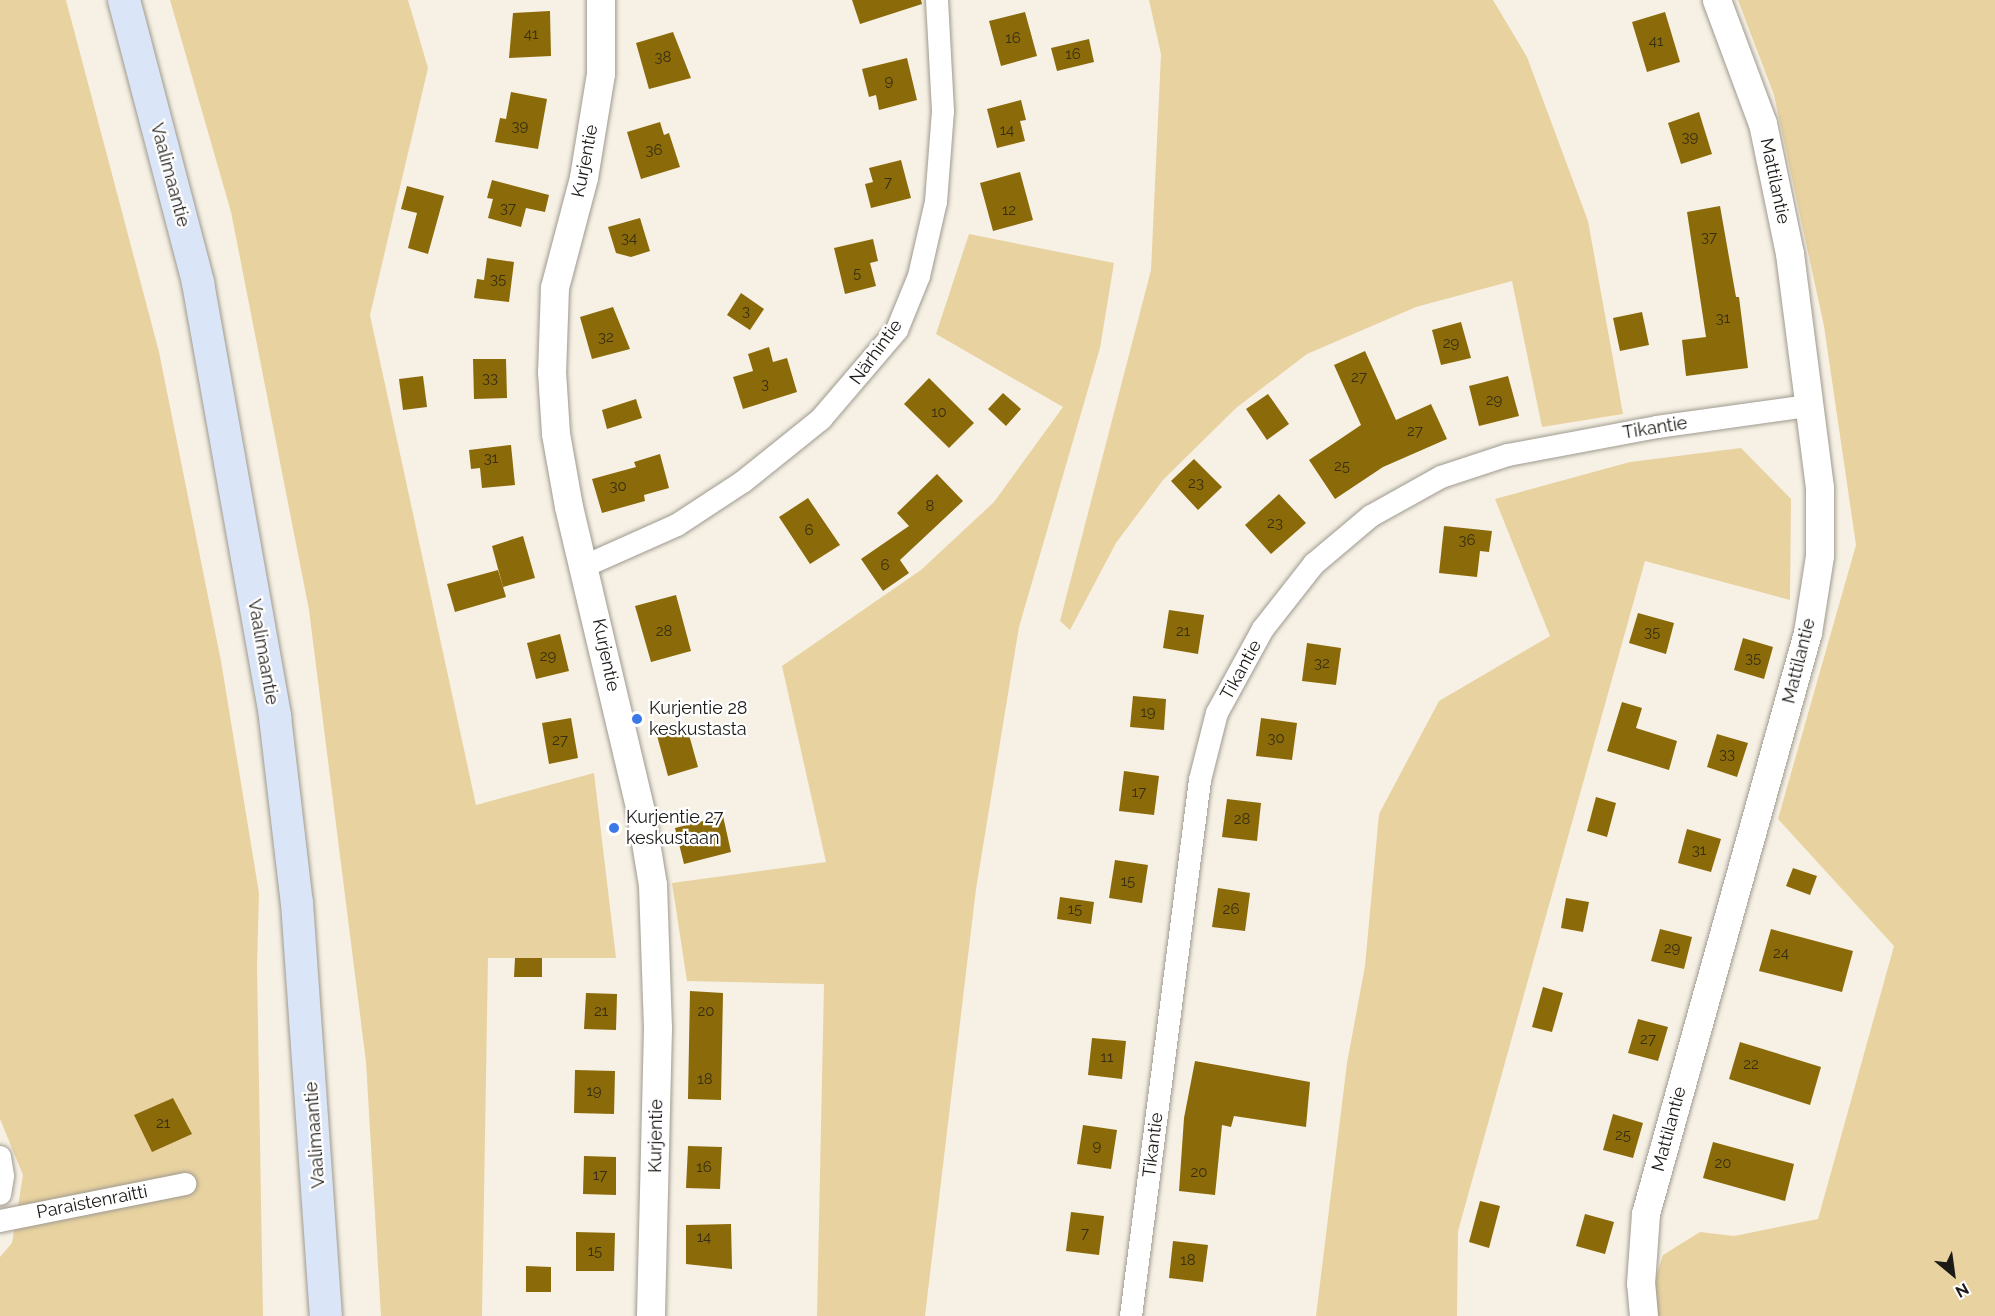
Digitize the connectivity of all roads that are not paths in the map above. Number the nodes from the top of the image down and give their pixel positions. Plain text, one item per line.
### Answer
1 (124, 0) edge
2 (601, 0) edge
3 (937, 0) edge
4 (1717, 0) edge
5 (1809, 406) junction
6 (585, 566) junction
7 (0, 1157) edge
8 (185, 1184) dead end
9 (0, 1194) edge
10 (0, 1221) edge
11 (326, 1316) edge
12 (651, 1316) edge
13 (1131, 1316) edge
14 (1644, 1316) edge

1 - 11 main road, Vaalimaantie
2 - 6 street, Kurjentie
3 - 6 street, Närhintie
4 - 5 street, Mattilantie
5 - 13 street, Tikantie
5 - 14 street, Mattilantie
6 - 12 street, Kurjentie
7 - 9 street
8 - 10 street, Paraistenraitti

